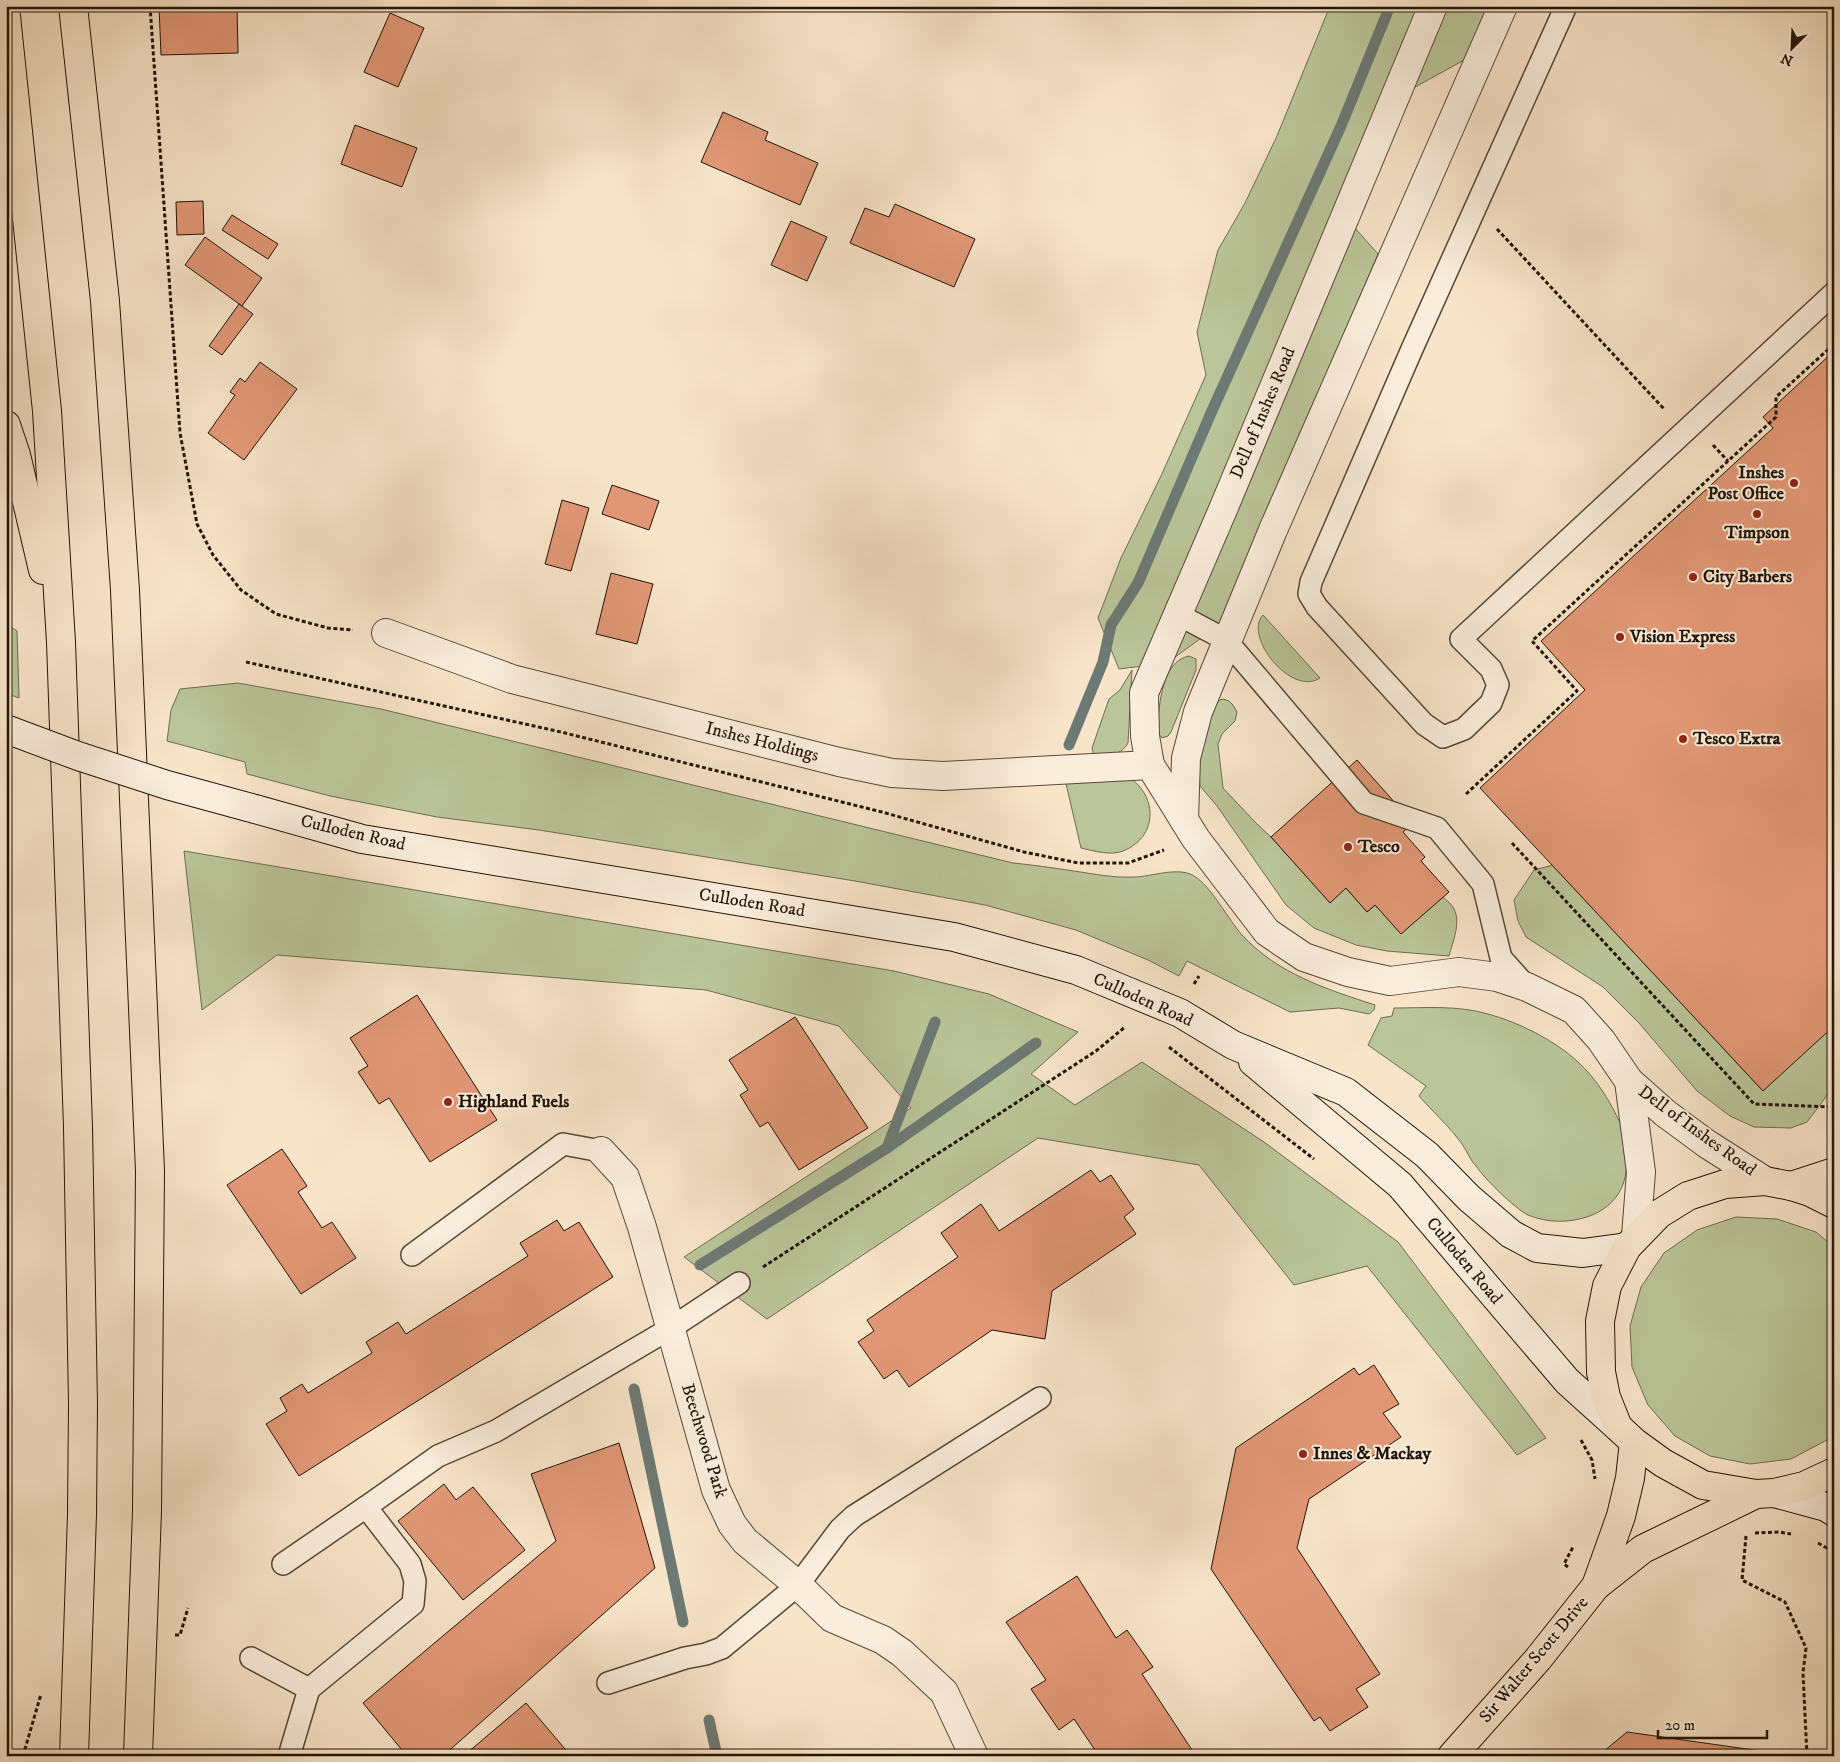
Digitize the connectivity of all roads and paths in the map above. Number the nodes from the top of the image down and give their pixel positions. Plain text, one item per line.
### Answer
1 (73, 6) edge
2 (150, 6) edge
3 (1433, 6) edge
4 (1502, 6) edge
5 (1566, 6) edge
6 (6, 16) edge
7 (1497, 229) dead end
8 (1834, 293) edge
9 (1834, 344) edge
10 (1694, 423) junction
11 (6, 425) edge
12 (1728, 461) junction
13 (1179, 615) junction
14 (386, 633) joint
15 (1226, 640) junction
16 (61, 642) junction
17 (246, 662) dead end
18 (6, 729) edge
19 (1150, 765) junction
20 (1466, 794) dead end
21 (1190, 829) junction
22 (1512, 843) dead end
23 (1527, 986) junction
24 (1117, 1023) dead end
25 (1125, 1027) junction
26 (1133, 1030) dead end
27 (1165, 1044) dead end
28 (1233, 1045) junction
29 (1628, 1081) junction
30 (1834, 1107) edge
31 (601, 1151) joint
32 (1316, 1160) dead end
33 (1834, 1172) edge
34 (1778, 1184) junction
35 (1834, 1204) edge
36 (1632, 1241) junction
37 (412, 1255) dead end
38 (739, 1282) joint
39 (670, 1328) junction
40 (1040, 1398) dead end
41 (1578, 1434) dead end
42 (1626, 1435) junction
43 (1834, 1472) edge
44 (1596, 1487) dead end
45 (1765, 1494) junction
46 (366, 1507) junction
47 (1834, 1512) edge
48 (1746, 1533) dead end
49 (1575, 1542) dead end
50 (284, 1564) dead end
51 (798, 1585) junction
52 (1596, 1586) junction
53 (251, 1658) dead end
54 (608, 1682) dead end
55 (309, 1689) junction
56 (74, 1756) edge
57 (138, 1756) edge
58 (289, 1756) edge
59 (974, 1756) edge
60 (1452, 1756) edge
61 (1807, 1756) edge

1 - 57 main road
2 - 14 path
3 - 13 street, Dell of Inshes Road
4 - 15 street
5 - 10 lane
6 - 16 main road
7 - 10 path
8 - 10 lane
9 - 12 path
10 - 12 path
11 - 16 main road
12 - 20 path
13 - 15 lane
13 - 19 street, Dell of Inshes Road
14 - 19 street, Inshes Holdings
15 - 21 street
15 - 23 lane
16 - 56 main road
17 - 21 path
18 - 28 street, Culloden Road, bridge
19 - 21 street, Dell of Inshes Road
21 - 23 street, Dell of Inshes Road
22 - 30 path
23 - 29 street, Dell of Inshes Road
24 - 25 path
25 - 26 path
25 - 38 path
27 - 32 path
28 - 36 street, Culloden Road
28 - 42 street, Culloden Road
29 - 34 street, Dell of Inshes Road
29 - 36 street, Dell of Inshes Road
31 - 37 lane
31 - 39 street, Beechwood Park
33 - 34 main road
34 - 35 main road
34 - 36 main road
36 - 42 main road
38 - 39 lane
39 - 46 lane
39 - 51 street, Beechwood Park
40 - 51 lane
41 - 44 path
42 - 45 main road
42 - 52 main road, Sir Walter Scott Drive
43 - 45 main road
45 - 47 street
45 - 52 main road, Sir Walter Scott Drive
46 - 50 lane
46 - 55 lane
48 - 61 path
49 - 52 path
51 - 54 lane
51 - 59 street, Beechwood Park
52 - 60 main road, Sir Walter Scott Drive
53 - 55 lane
55 - 58 lane

